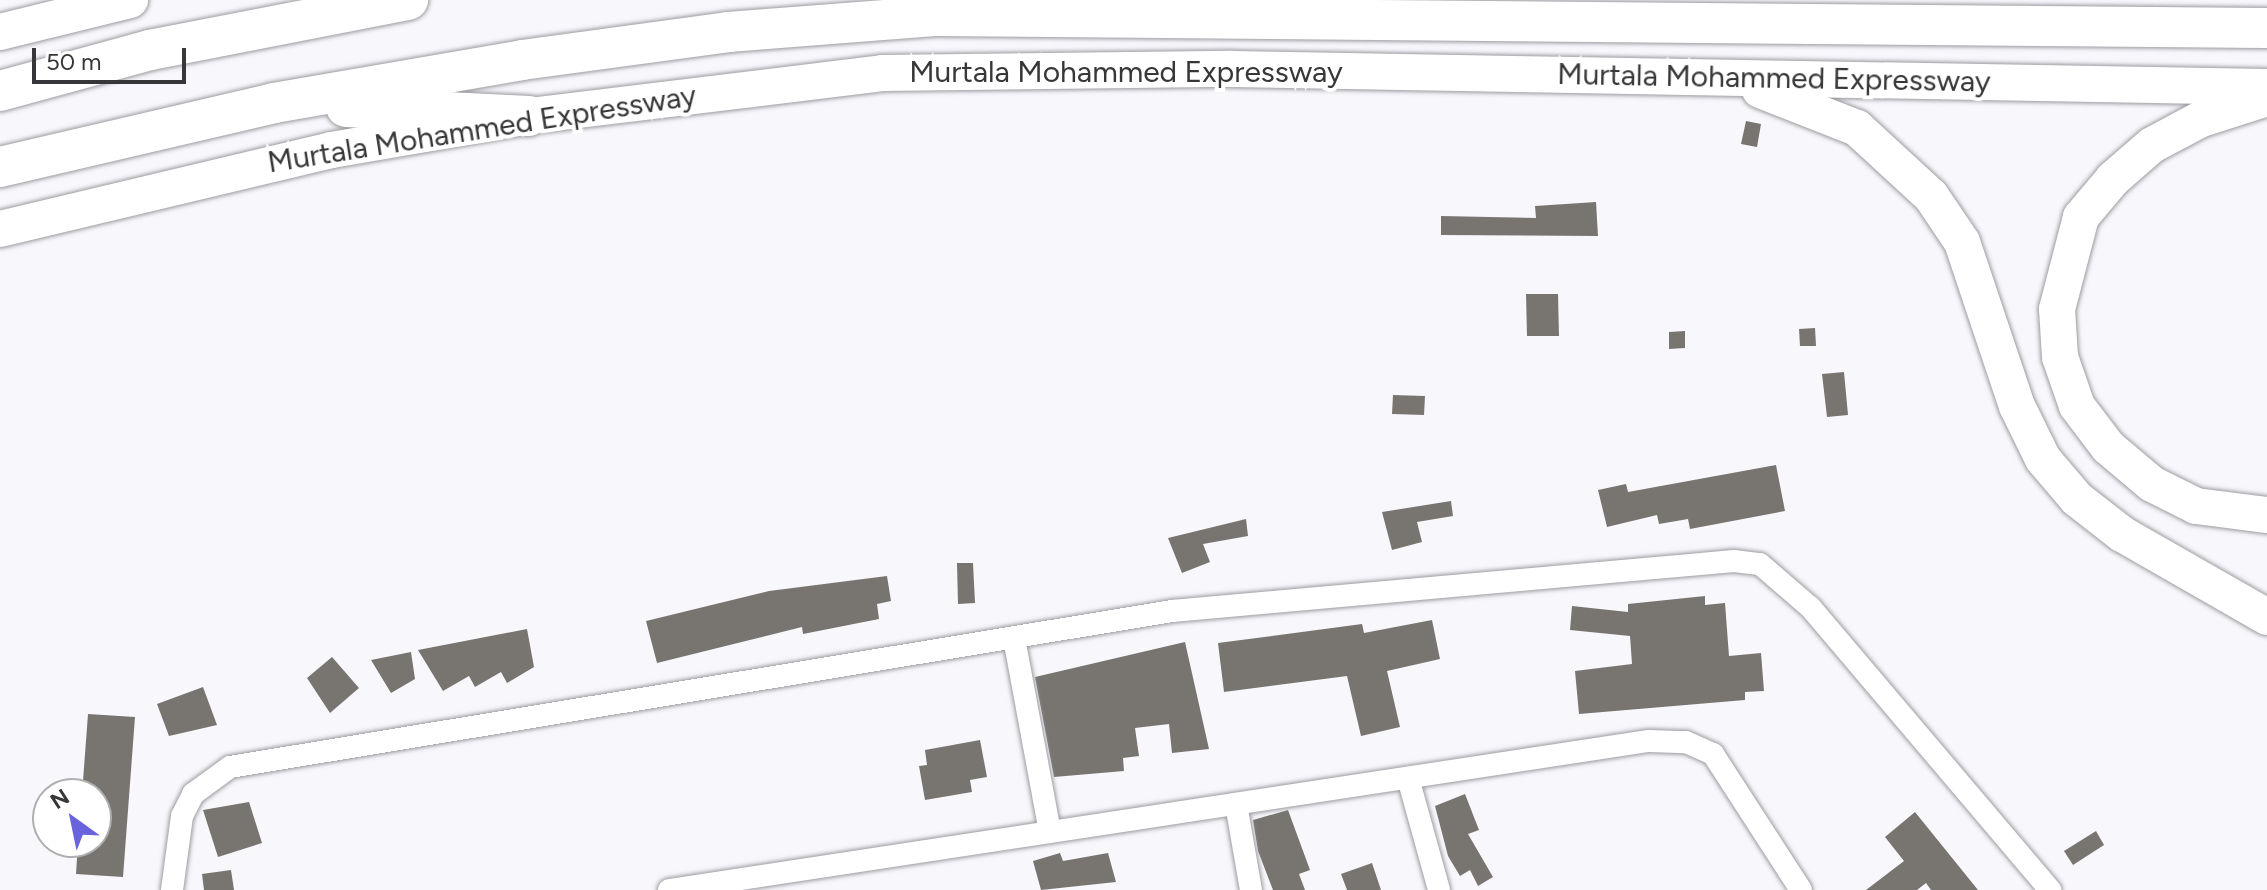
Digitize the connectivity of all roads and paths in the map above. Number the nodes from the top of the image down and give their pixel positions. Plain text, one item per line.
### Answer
1 (130, 0) edge
2 (408, 0) edge
3 (353, 5) edge
4 (2267, 28) edge
5 (0, 32) edge
6 (1663, 75) junction
7 (2267, 87) edge
8 (0, 91) edge
9 (2267, 98) edge
10 (274, 103) junction
11 (529, 116) junction
12 (0, 167) edge
13 (0, 229) edge
14 (2267, 515) edge
15 (2267, 617) edge
16 (1014, 638) junction
17 (1408, 778) junction
18 (1236, 804) junction
19 (1050, 832) junction
20 (811, 869) junction
21 (172, 890) edge
22 (669, 890) edge
23 (821, 890) edge
24 (1251, 890) edge
25 (1439, 890) edge
26 (1801, 890) edge
27 (2050, 890) edge

1 - 5 highway
2 - 3 highway
3 - 8 highway
4 - 10 highway, Murtala Mohammed Expressway
6 - 7 highway, Murtala Mohammed Expressway
6 - 11 highway, Murtala Mohammed Expressway
6 - 15 highway
9 - 14 highway
10 - 11 highway
10 - 12 highway, Murtala Mohammed Expressway
11 - 13 highway, Murtala Mohammed Expressway
16 - 19 street
16 - 21 street
16 - 27 street
17 - 18 street
17 - 25 street
17 - 26 street
18 - 19 street
18 - 24 street
19 - 20 street
20 - 22 street
20 - 23 street

